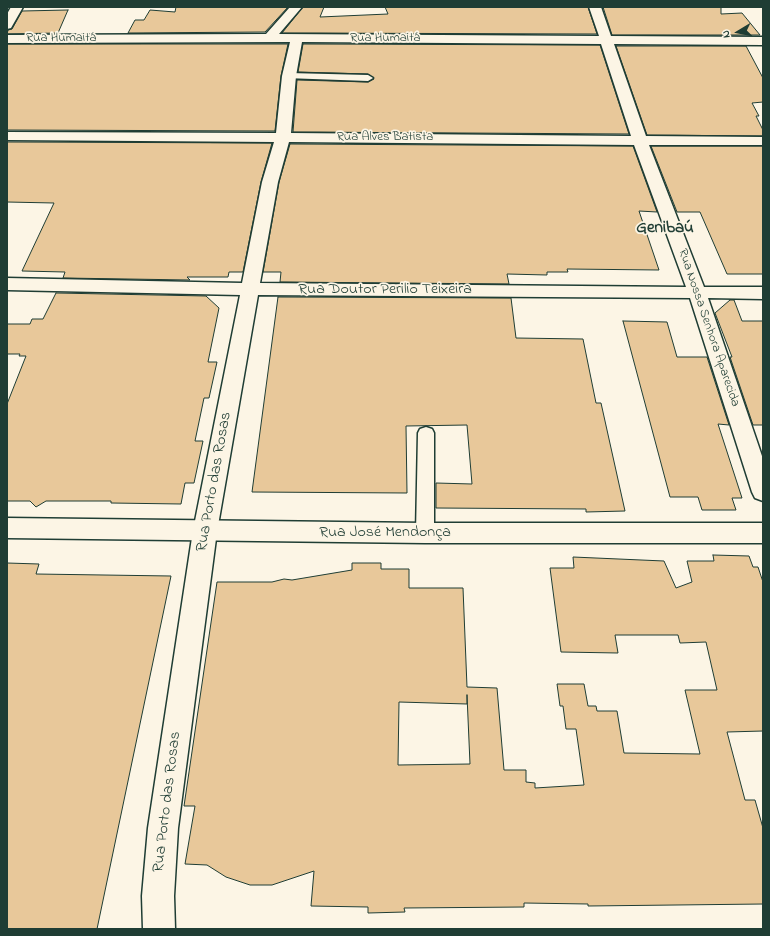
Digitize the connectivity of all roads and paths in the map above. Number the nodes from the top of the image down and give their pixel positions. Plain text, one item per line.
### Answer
1 (296, 7) edge
2 (595, 7) edge
3 (14, 8) edge
4 (7, 25) edge
5 (269, 38) junction
6 (297, 38) junction
7 (7, 39) edge
8 (606, 40) junction
9 (763, 41) edge
10 (289, 76) junction
11 (368, 78) dead end
12 (7, 136) edge
13 (283, 138) junction
14 (640, 140) junction
15 (763, 141) edge
16 (7, 284) edge
17 (250, 289) junction
18 (697, 292) junction
19 (763, 293) edge
20 (426, 432) dead end
21 (763, 492) edge
22 (7, 528) edge
23 (205, 531) junction
24 (425, 533) junction
25 (763, 533) edge
26 (159, 929) edge

1 - 5 street
2 - 8 street, Rua Nossa Senhora Aparecida
3 - 4 street
5 - 6 street, Rua Humaitá
5 - 7 street, Rua Humaitá
6 - 8 street, Rua Humaitá
6 - 10 street, Rua Porto das Rosas
8 - 9 street, Rua Humaitá
8 - 14 street, Rua Nossa Senhora Aparecida
10 - 11 lane
10 - 13 street, Rua Porto das Rosas
12 - 13 street, Rua Alves Batista
13 - 14 street, Rua Alves Batista
13 - 17 street, Rua Porto das Rosas
14 - 15 street, Rua Alves Batista
14 - 18 street, Rua Nossa Senhora Aparecida
16 - 17 street, Rua Doutor Perilio Teixeira
17 - 18 street, Rua Doutor Perilio Teixeira
17 - 23 street, Rua Porto das Rosas
18 - 19 street, Rua Doutor Perilio Teixeira
18 - 21 street, Rua Nossa Senhora Aparecida
20 - 24 lane
22 - 23 street, Rua José Mendonça
23 - 24 street, Rua José Mendonça
23 - 26 street, Rua Porto das Rosas
24 - 25 street, Rua José Mendonça

